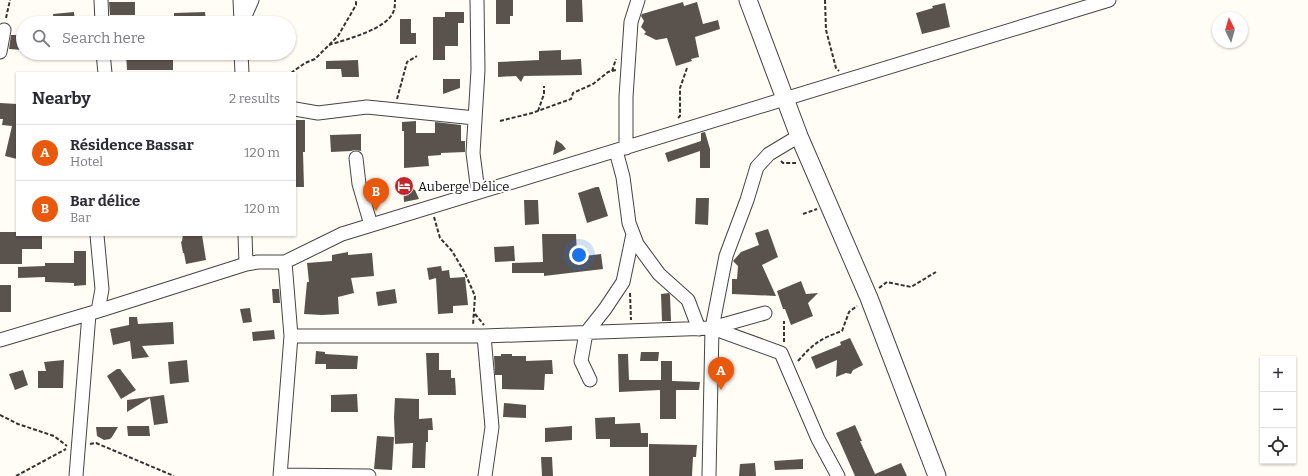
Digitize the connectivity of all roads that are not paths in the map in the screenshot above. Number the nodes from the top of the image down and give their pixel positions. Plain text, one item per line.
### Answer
1 (101, 0) edge
2 (240, 0) edge
3 (252, 0) edge
4 (477, 0) edge
5 (638, 0) edge
6 (748, 0) edge
7 (1109, 0) edge
8 (102, 16) edge
9 (241, 16) edge
10 (245, 16) edge
11 (4, 30) road end
12 (0, 52) edge
13 (104, 60) edge
14 (241, 60) edge
15 (105, 72) edge
16 (242, 72) edge
17 (785, 99) junction
18 (296, 109) edge
19 (475, 118) junction
20 (799, 136) junction
21 (621, 149) junction
22 (356, 158) dead end
23 (478, 192) junction
24 (371, 225) junction
25 (633, 234) junction
26 (97, 236) edge
27 (245, 236) edge
28 (285, 262) junction
29 (246, 264) junction
30 (93, 312) junction
31 (765, 312) dead end
32 (712, 328) junction
33 (699, 329) junction
34 (586, 333) junction
35 (291, 336) junction
36 (484, 336) junction
37 (0, 340) edge
38 (590, 380) dead end
39 (76, 476) edge
40 (280, 476) edge
41 (370, 476) edge
42 (485, 476) edge
43 (709, 476) edge
44 (838, 476) edge
45 (937, 476) edge

1 - 8 street
2 - 9 street
3 - 10 street
4 - 19 street
5 - 21 street
6 - 17 street
7 - 17 street
11 - 12 street
13 - 15 street
14 - 16 street
17 - 20 street
17 - 21 street
18 - 19 street
19 - 23 street
20 - 32 street
20 - 45 street
21 - 23 street
21 - 25 street
22 - 24 street
23 - 24 street
24 - 28 street
25 - 33 street
25 - 34 street
26 - 30 street
27 - 29 street
28 - 29 street
28 - 35 street
29 - 30 street
30 - 37 street
30 - 39 street
31 - 32 street
32 - 33 street
32 - 43 street
32 - 44 street
33 - 34 street
34 - 36 street
34 - 38 street
35 - 36 street
35 - 40 street
36 - 42 street
40 - 41 street

